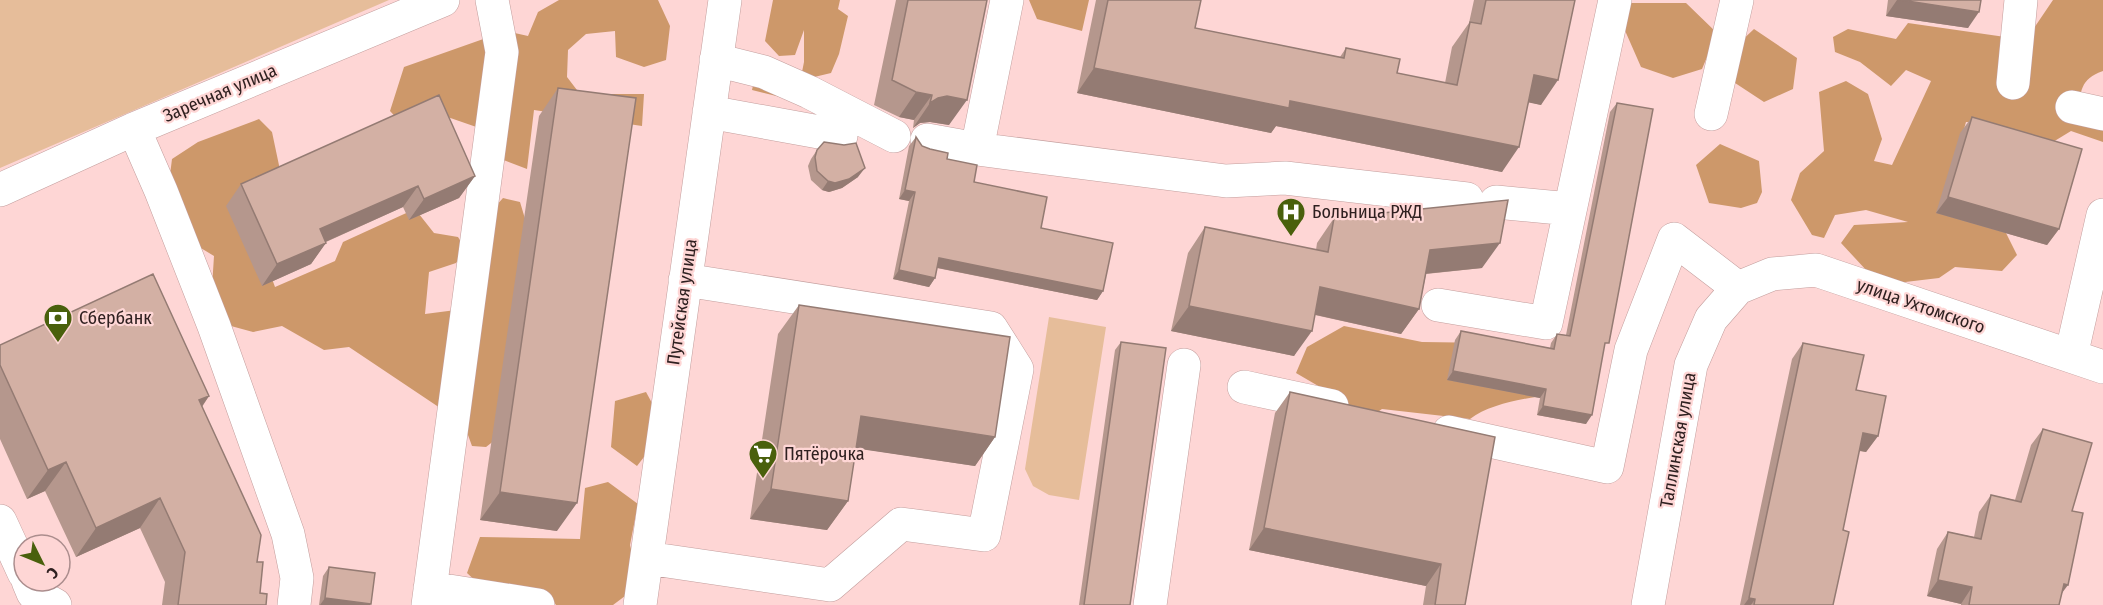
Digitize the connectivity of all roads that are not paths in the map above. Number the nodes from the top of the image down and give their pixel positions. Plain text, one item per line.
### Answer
1 (442, 0) edge
2 (492, 0) edge
3 (725, 0) edge
4 (1007, 0) edge
5 (1615, 0) edge
6 (1737, 0) edge
7 (2022, 0) edge
8 (716, 60) junction
9 (2013, 83) dead end
10 (709, 112) junction
11 (1711, 114) dead end
12 (134, 129) junction
13 (841, 136) dead end
14 (894, 136) dead end
15 (927, 140) dead end
16 (977, 149) junction
17 (0, 190) edge
18 (1570, 209) junction
19 (2103, 215) edge
20 (685, 280) junction
21 (1738, 288) junction
22 (1438, 305) dead end
23 (2071, 356) junction
24 (1184, 365) dead end
25 (2103, 367) edge
26 (1244, 387) dead end
27 (1361, 413) edge
28 (1420, 426) edge
29 (0, 521) edge
30 (12, 547) edge
31 (647, 558) junction
32 (33, 593) edge
33 (429, 596) edge
34 (55, 605) edge
35 (294, 605) edge
36 (538, 605) edge
37 (640, 605) edge
38 (1150, 605) edge
39 (1648, 605) edge

1 - 12 street, Заречная улица
2 - 33 street
3 - 8 street, Путейская улица
4 - 16 street
5 - 18 street
6 - 11 street
7 - 9 street
8 - 10 street, Путейская улица
8 - 14 street
10 - 13 street
10 - 20 street, Путейская улица
12 - 17 street, Заречная улица
12 - 35 street
15 - 16 street
16 - 18 street
18 - 22 street
19 - 23 street
20 - 31 street, Путейская улица
20 - 31 street
21 - 23 street, улица Ухтомского
21 - 28 street
21 - 39 street, Таллинская улица
23 - 25 street, улица Ухтомского
24 - 38 street
26 - 27 street
29 - 30 street
31 - 37 street, Путейская улица
32 - 34 street
33 - 36 street

